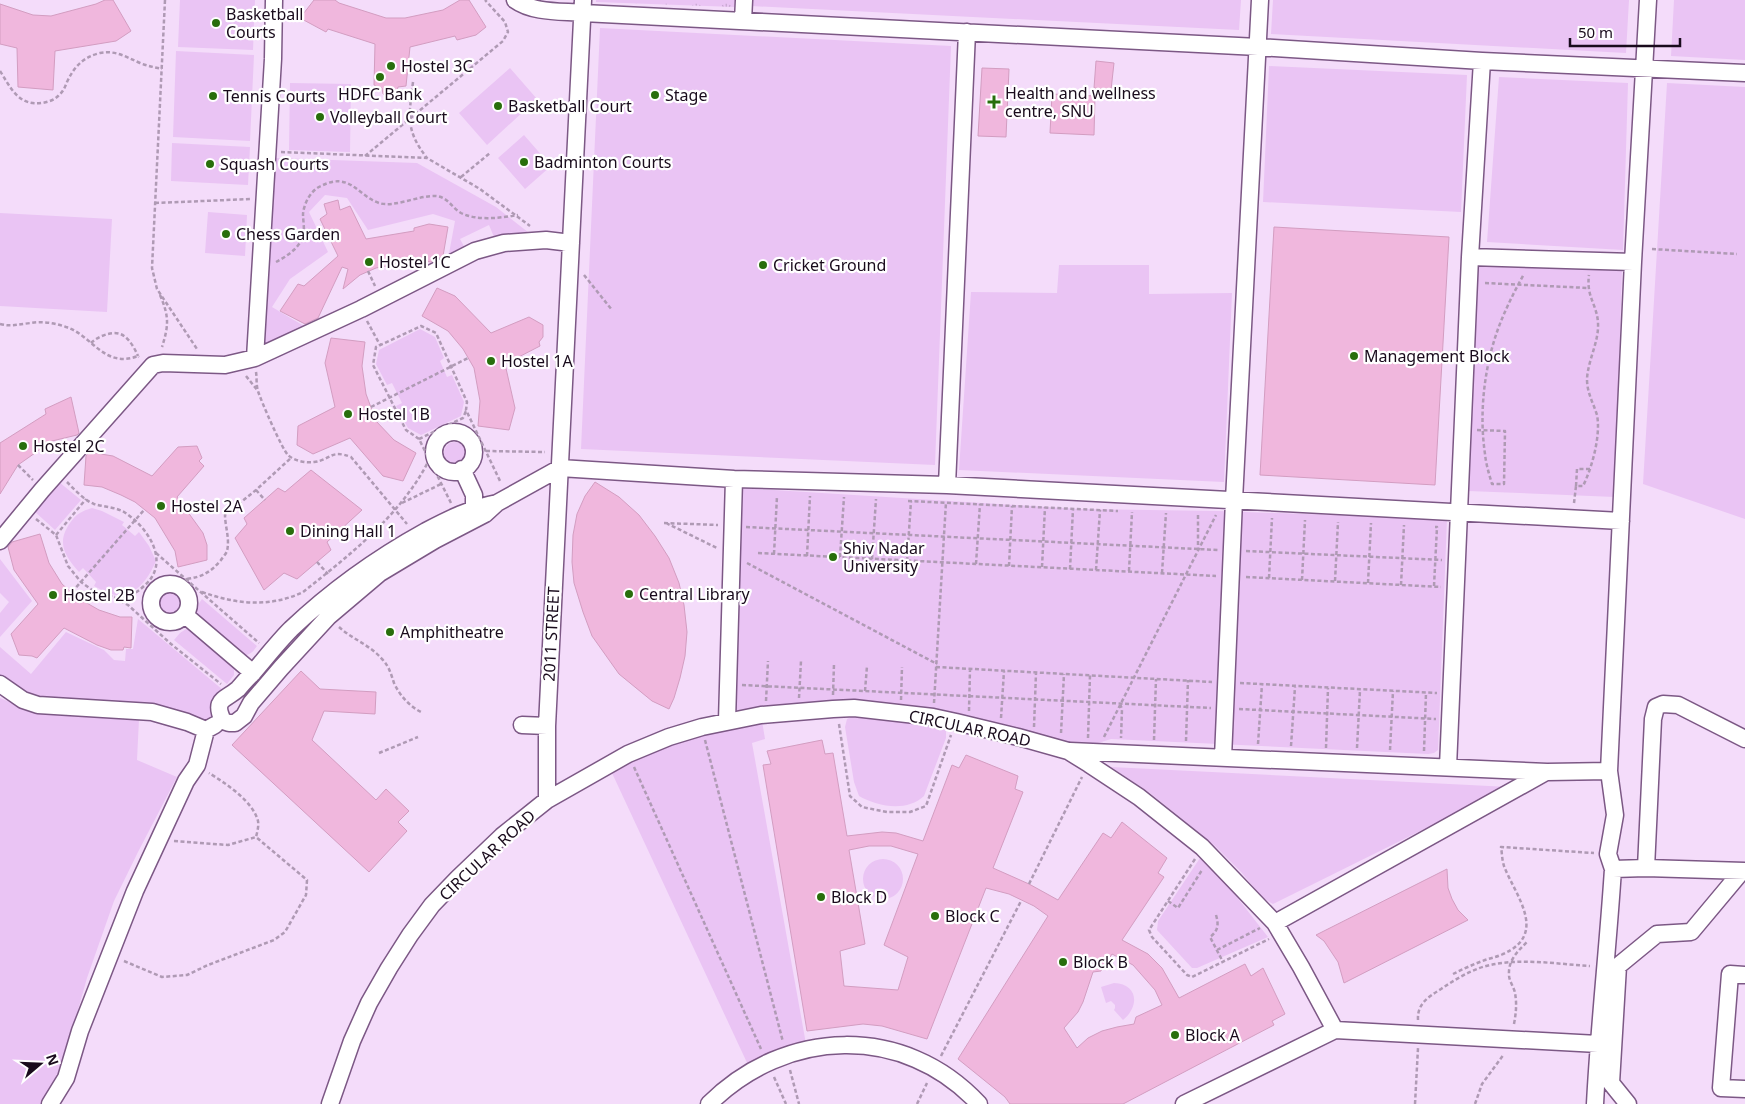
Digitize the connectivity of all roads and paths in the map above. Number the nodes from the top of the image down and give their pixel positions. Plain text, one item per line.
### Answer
1 (165, 0) edge
2 (274, 0) edge
3 (485, 0) edge
4 (515, 0) edge
5 (744, 0) edge
6 (1260, 0) edge
7 (1648, 0) edge
8 (583, 6) edge
9 (743, 21) junction
10 (967, 32) junction
11 (1258, 47) junction
12 (1482, 61) junction
13 (162, 69) junction
14 (1644, 69) junction
15 (0, 71) edge
16 (1745, 73) edge
17 (413, 82) dead end
18 (410, 118) junction
19 (267, 151) junction
20 (490, 153) dead end
21 (364, 156) junction
22 (427, 158) junction
23 (461, 178) junction
24 (265, 199) junction
25 (155, 202) junction
26 (518, 215) junction
27 (546, 240) junction
28 (1652, 249) dead end
29 (570, 251) junction
30 (1737, 254) dead end
31 (1470, 257) junction
32 (1531, 259) junction
33 (1590, 261) junction
34 (1633, 262) junction
35 (261, 270) junction
36 (1470, 282) junction
37 (1518, 285) junction
38 (1588, 288) junction
39 (158, 289) junction
40 (361, 309) junction
41 (612, 310) dead end
42 (0, 324) edge
43 (91, 343) junction
44 (380, 346) junction
45 (198, 350) dead end
46 (138, 356) junction
47 (255, 358) junction
48 (468, 358) dead end
49 (152, 366) junction
50 (452, 366) junction
51 (390, 398) junction
52 (371, 407) dead end
53 (466, 410) junction
54 (1462, 430) junction
55 (1483, 431) junction
56 (419, 439) junction
57 (486, 451) junction
58 (545, 452) dead end
59 (292, 457) junction
60 (429, 460) junction
61 (18, 465) dead end
62 (560, 468) junction
63 (1590, 469) junction
64 (462, 470) dead end
65 (57, 473) junction
66 (734, 479) junction
67 (501, 483) dead end
68 (441, 484) junction
69 (947, 485) junction
70 (1576, 486) junction
71 (42, 490) junction
72 (256, 490) junction
73 (785, 495) dead end
74 (802, 495) dead end
75 (810, 496) junction
76 (818, 496) dead end
77 (835, 497) dead end
78 (844, 498) junction
79 (852, 498) dead end
80 (86, 499) junction
81 (868, 499) dead end
82 (876, 499) junction
83 (265, 500) dead end
84 (885, 500) dead end
85 (902, 500) dead end
86 (911, 501) junction
87 (507, 502) junction
88 (401, 503) junction
89 (946, 503) junction
90 (1574, 503) dead end
91 (980, 504) junction
92 (1230, 505) junction
93 (452, 506) dead end
94 (1012, 506) junction
95 (1045, 507) junction
96 (474, 508) junction
97 (26, 509) junction
98 (1073, 509) junction
99 (144, 510) dead end
100 (396, 510) junction
101 (1100, 510) junction
102 (1157, 513) dead end
103 (1166, 513) junction
104 (1458, 513) junction
105 (1174, 514) dead end
106 (1190, 514) dead end
107 (1198, 515) junction
108 (1216, 516) junction
109 (1280, 519) dead end
110 (1297, 520) dead end
111 (1305, 520) junction
112 (1313, 520) dead end
113 (135, 521) junction
114 (1330, 521) dead end
115 (1621, 521) junction
116 (1363, 523) dead end
117 (1371, 523) junction
118 (1379, 524) dead end
119 (1396, 524) dead end
120 (1404, 525) junction
121 (1412, 525) dead end
122 (733, 526) junction
123 (1428, 526) dead end
124 (411, 528) dead end
125 (775, 528) junction
126 (808, 530) junction
127 (842, 531) junction
128 (874, 533) junction
129 (56, 535) junction
130 (909, 535) junction
131 (944, 536) junction
132 (978, 538) junction
133 (1010, 540) junction
134 (1044, 541) junction
135 (0, 542) edge
136 (1071, 542) junction
137 (1098, 544) junction
138 (1131, 545) junction
139 (1164, 547) junction
140 (1198, 549) junction
141 (1232, 550) junction
142 (154, 551) junction
143 (1270, 552) junction
144 (758, 553) dead end
145 (774, 554) junction
146 (1303, 554) junction
147 (1337, 555) junction
148 (732, 556) junction
149 (807, 556) junction
150 (840, 557) junction
151 (1370, 557) junction
152 (1402, 558) junction
153 (872, 559) junction
154 (1435, 560) junction
155 (907, 561) junction
156 (1456, 561) junction
157 (317, 562) dead end
158 (943, 562) junction
159 (976, 564) junction
160 (1010, 566) junction
161 (1042, 567) junction
162 (1070, 568) junction
163 (1096, 570) junction
164 (1129, 571) junction
165 (327, 573) junction
166 (1162, 573) junction
167 (1185, 574) junction
168 (1230, 576) junction
169 (1269, 578) junction
170 (187, 580) junction
171 (1302, 580) junction
172 (1335, 581) junction
173 (81, 582) junction
174 (1368, 583) junction
175 (1401, 584) junction
176 (1434, 586) junction
177 (1446, 587) dead end
178 (72, 592) dead end
179 (202, 592) junction
180 (113, 597) junction
181 (185, 615) dead end
182 (328, 617) junction
183 (264, 647) dead end
184 (768, 661) dead end
185 (801, 662) dead end
186 (834, 664) dead end
187 (867, 666) dead end
188 (902, 666) dead end
189 (937, 666) junction
190 (970, 669) junction
191 (1004, 671) junction
192 (253, 672) junction
193 (1036, 672) junction
194 (1064, 674) junction
195 (1090, 675) junction
196 (1133, 678) junction
197 (1156, 678) junction
198 (1188, 680) junction
199 (1226, 682) junction
200 (0, 684) edge
201 (728, 684) junction
202 (1262, 684) junction
203 (767, 686) junction
204 (1295, 686) junction
205 (226, 688) dead end
206 (800, 688) junction
207 (1328, 688) junction
208 (833, 689) junction
209 (1360, 690) junction
210 (865, 691) junction
211 (1393, 691) junction
212 (901, 693) junction
213 (1426, 693) junction
214 (1438, 694) dead end
215 (935, 695) junction
216 (969, 696) junction
217 (1002, 698) junction
218 (1035, 700) junction
219 (1063, 701) junction
220 (1089, 702) junction
221 (1120, 703) junction
222 (1155, 705) junction
223 (1187, 706) junction
224 (835, 709) junction
225 (1225, 709) junction
226 (1260, 710) junction
227 (799, 712) junction
228 (1293, 712) junction
229 (423, 713) dead end
230 (765, 714) junction
231 (900, 714) junction
232 (1327, 714) junction
233 (1359, 715) junction
234 (1392, 716) junction
235 (933, 717) junction
236 (1425, 718) junction
237 (1450, 719) junction
238 (223, 721) junction
239 (727, 721) junction
240 (962, 723) junction
241 (522, 725) dead end
242 (546, 726) junction
243 (702, 727) junction
244 (206, 730) junction
245 (1000, 732) junction
246 (418, 737) dead end
247 (1745, 739) edge
248 (1120, 740) dead end
249 (1033, 741) junction
250 (1154, 741) dead end
251 (1186, 742) dead end
252 (1258, 746) dead end
253 (1291, 748) dead end
254 (1326, 749) dead end
255 (1064, 750) junction
256 (1357, 751) dead end
257 (379, 752) dead end
258 (1390, 752) dead end
259 (1424, 753) dead end
260 (628, 754) junction
261 (1091, 756) junction
262 (1223, 758) junction
263 (197, 766) junction
264 (1448, 767) junction
265 (1610, 771) junction
266 (1546, 772) junction
267 (546, 800) junction
268 (256, 837) junction
269 (159, 840) junction
270 (1202, 848) junction
271 (1610, 862) junction
272 (1646, 868) junction
273 (1202, 870) dead end
274 (1744, 871) edge
275 (1029, 884) dead end
276 (1021, 900) dead end
277 (1168, 900) junction
278 (1216, 915) dead end
279 (1273, 927) junction
280 (1527, 942) dead end
281 (1217, 950) junction
282 (110, 954) junction
283 (1223, 962) junction
284 (1510, 962) junction
285 (1606, 967) junction
286 (1453, 974) dead end
287 (1745, 975) edge
288 (1335, 1030) junction
289 (1418, 1035) junction
290 (1506, 1038) junction
291 (1598, 1044) junction
292 (787, 1055) junction
293 (768, 1063) junction
294 (935, 1069) junction
295 (1745, 1089) edge
296 (50, 1104) edge
297 (330, 1104) edge
298 (709, 1104) edge
299 (786, 1104) edge
300 (799, 1104) edge
301 (917, 1104) edge
302 (979, 1104) edge
303 (1184, 1104) edge
304 (1415, 1104) edge
305 (1475, 1104) edge
306 (1595, 1104) edge
307 (1628, 1104) edge

1 - 13 path
2 - 19 street
3 - 18 path
4 - 8 street
5 - 9 street
6 - 11 street
7 - 14 street
8 - 9 street
8 - 29 street, 2011 STREET
9 - 10 street
10 - 11 street
10 - 69 street
11 - 12 street
11 - 92 street
12 - 14 street
12 - 31 street
13 - 15 path
13 - 25 path
14 - 16 street
14 - 34 street
17 - 18 path
18 - 21 path
18 - 22 path
19 - 21 path
19 - 24 street
20 - 23 path
21 - 22 path
22 - 23 path
23 - 26 path
24 - 25 path
24 - 35 street
25 - 39 path
26 - 27 path
26 - 35 path
27 - 29 street
27 - 40 street
28 - 30 path
29 - 41 path
29 - 62 street, 2011 STREET
31 - 32 street
31 - 36 street
32 - 33 street
32 - 37 path
33 - 34 street
33 - 38 path
34 - 115 street
35 - 47 street
36 - 37 path
36 - 54 street
37 - 38 path
37 - 55 path
38 - 63 path
39 - 45 path
39 - 49 path
40 - 44 path
40 - 47 street
42 - 43 path
43 - 46 path
43 - 46 path
44 - 50 path
44 - 51 path
46 - 49 path
47 - 49 street
47 - 59 path
48 - 50 path
49 - 65 street
50 - 51 path
50 - 53 path
51 - 52 path
51 - 56 path
53 - 56 path
53 - 57 path
54 - 55 path
54 - 104 street
55 - 55 path
56 - 60 path
57 - 58 path
57 - 67 path
59 - 72 path
59 - 100 path
60 - 68 path
60 - 88 path
61 - 71 path
62 - 66 street
62 - 87 street
62 - 242 street, 2011 STREET
63 - 70 path
63 - 70 path
64 - 96 street
65 - 71 street
65 - 80 path
66 - 69 street
66 - 122 street
68 - 88 path
68 - 93 path
69 - 89 path
69 - 92 street
70 - 90 path
71 - 97 street
72 - 83 path
72 - 170 path
73 - 125 path
74 - 75 path
75 - 76 path
75 - 126 path
77 - 78 path
78 - 79 path
78 - 127 path
80 - 113 path
80 - 129 path
81 - 82 path
82 - 84 path
82 - 128 path
85 - 86 path
86 - 89 path
86 - 130 path
87 - 96 street
87 - 182 street
88 - 100 path
89 - 91 path
89 - 131 path
91 - 94 path
91 - 132 path
92 - 104 street
92 - 108 path
92 - 108 path
92 - 141 street
94 - 95 path
94 - 133 path
95 - 98 path
95 - 134 path
96 - 192 street
97 - 129 path
97 - 135 street
98 - 101 path
98 - 136 path
99 - 113 path
100 - 124 path
100 - 165 path
101 - 137 path
101 - 138 path
102 - 103 path
103 - 105 path
103 - 139 path
104 - 115 street
104 - 156 street
106 - 107 path
107 - 108 path
107 - 140 path
108 - 140 path
109 - 143 path
110 - 111 path
111 - 112 path
111 - 146 path
113 - 142 path
113 - 173 path
114 - 147 path
115 - 265 street
116 - 117 path
117 - 118 path
117 - 151 path
119 - 120 path
120 - 121 path
120 - 152 path
122 - 125 path
122 - 148 street
122 - 148 path
123 - 154 path
125 - 126 path
125 - 145 path
126 - 127 path
126 - 149 path
127 - 128 path
127 - 150 path
128 - 130 path
128 - 153 path
129 - 173 path
130 - 131 path
130 - 155 path
131 - 132 path
131 - 158 path
132 - 133 path
132 - 159 path
133 - 134 path
133 - 160 path
134 - 136 path
134 - 161 path
136 - 137 path
136 - 162 path
137 - 138 path
137 - 163 path
138 - 139 path
138 - 164 path
139 - 140 path
139 - 166 path
140 - 141 path
140 - 167 path
141 - 143 path
141 - 168 street
142 - 170 path
142 - 180 path
143 - 146 path
143 - 169 path
144 - 145 path
145 - 149 path
146 - 147 path
146 - 171 path
147 - 151 path
147 - 172 path
148 - 189 path
148 - 201 street
149 - 150 path
150 - 153 path
151 - 152 path
151 - 174 path
152 - 154 path
152 - 175 path
153 - 155 path
154 - 156 path
154 - 176 path
155 - 158 path
156 - 237 street
157 - 165 path
158 - 159 path
158 - 189 path
159 - 160 path
160 - 161 path
161 - 162 path
162 - 163 path
163 - 164 path
164 - 166 path
165 - 179 path
166 - 167 path
167 - 168 path
167 - 196 path
168 - 169 path
168 - 199 street
169 - 171 path
170 - 179 path
171 - 172 path
172 - 174 path
173 - 178 path
173 - 180 path
174 - 175 path
175 - 176 path
176 - 177 path
179 - 183 path
180 - 205 path
181 - 192 street
182 - 229 path
182 - 238 street
184 - 203 path
185 - 206 path
186 - 208 path
187 - 210 path
188 - 212 path
189 - 190 path
189 - 215 path
190 - 191 path
190 - 216 path
191 - 193 path
191 - 217 path
192 - 238 street
193 - 194 path
193 - 218 path
194 - 195 path
194 - 219 path
195 - 196 path
195 - 220 path
196 - 197 path
196 - 221 path
197 - 198 path
197 - 222 path
198 - 199 path
198 - 223 path
199 - 202 path
199 - 225 street
200 - 244 street
201 - 203 path
201 - 239 street
202 - 204 path
202 - 226 path
203 - 206 path
203 - 230 path
204 - 207 path
204 - 228 path
206 - 208 path
206 - 227 path
207 - 209 path
207 - 232 path
208 - 210 path
208 - 224 path
209 - 211 path
209 - 233 path
210 - 212 path
211 - 213 path
211 - 234 path
212 - 215 path
212 - 231 path
213 - 214 path
213 - 236 path
215 - 216 path
215 - 235 path
216 - 217 path
216 - 240 path
217 - 218 path
217 - 245 path
218 - 219 path
218 - 249 path
219 - 220 path
219 - 255 path
220 - 221 path
220 - 261 path
221 - 222 path
221 - 248 path
221 - 261 path
222 - 223 path
222 - 250 path
223 - 225 path
223 - 251 path
224 - 227 street, CIRCULAR ROAD
224 - 231 street, CIRCULAR ROAD
224 - 240 path
225 - 226 path
225 - 262 street
226 - 228 path
226 - 252 path
227 - 230 street, CIRCULAR ROAD
228 - 232 path
228 - 253 path
230 - 239 street, CIRCULAR ROAD
231 - 235 street, CIRCULAR ROAD
232 - 233 path
232 - 254 path
233 - 234 path
233 - 256 path
234 - 236 path
234 - 258 path
235 - 240 street, CIRCULAR ROAD
236 - 237 path
236 - 259 path
237 - 264 street
238 - 244 street
239 - 243 street, CIRCULAR ROAD
240 - 245 street, CIRCULAR ROAD
241 - 242 street
242 - 267 street, 2011 STREET
243 - 260 street, CIRCULAR ROAD
243 - 292 path
244 - 263 street
245 - 249 street, CIRCULAR ROAD
246 - 257 path
247 - 272 street
249 - 255 street, CIRCULAR ROAD
255 - 261 street, CIRCULAR ROAD
260 - 267 street, CIRCULAR ROAD
260 - 293 path
261 - 262 street
261 - 270 street, CIRCULAR ROAD
261 - 275 path
262 - 264 street
263 - 268 path
263 - 269 street
264 - 266 street
265 - 266 street
265 - 271 street
266 - 279 street
267 - 297 street, CIRCULAR ROAD
268 - 269 path
268 - 282 path
269 - 282 street
270 - 277 path
270 - 279 street, CIRCULAR ROAD
271 - 272 street
271 - 285 street
271 - 286 path
272 - 274 street
273 - 277 path
274 - 307 street
276 - 294 path
277 - 283 path
278 - 281 path
279 - 281 path
279 - 283 path
279 - 288 street, CIRCULAR ROAD
280 - 284 path
281 - 283 path
282 - 296 street
284 - 285 path
284 - 289 path
284 - 290 path
285 - 291 street
287 - 295 street
288 - 289 street
288 - 303 street
289 - 290 street
289 - 304 path
290 - 291 street
290 - 305 path
291 - 306 street
292 - 293 street
292 - 294 street
292 - 300 path
293 - 298 street
293 - 299 path
294 - 301 path
294 - 302 street

